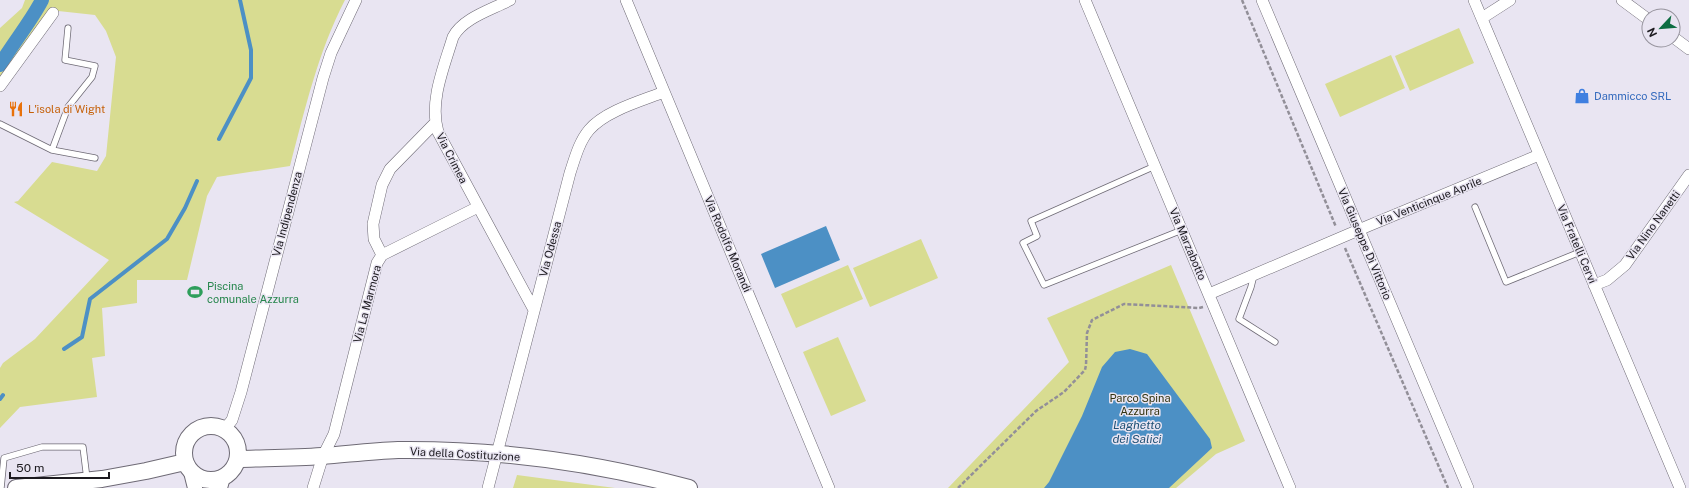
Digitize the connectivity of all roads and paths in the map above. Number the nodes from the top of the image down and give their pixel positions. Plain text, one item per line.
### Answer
1 (356, 0) edge
2 (510, 0) edge
3 (626, 0) edge
4 (1085, 0) edge
5 (1262, 0) edge
6 (1474, 0) edge
7 (1510, 0) edge
8 (1622, 0) edge
9 (53, 13) dead end
10 (1641, 14) edge
11 (1482, 18) junction
12 (68, 28) dead end
13 (0, 86) edge
14 (664, 92) junction
15 (435, 123) junction
16 (0, 124) edge
17 (52, 150) junction
18 (1540, 155) junction
19 (95, 158) dead end
20 (1155, 166) junction
21 (1689, 175) edge
22 (478, 207) junction
23 (1475, 207) dead end
24 (1182, 230) junction
25 (1359, 230) junction
26 (1580, 252) junction
27 (382, 255) junction
28 (1254, 275) junction
29 (1594, 285) junction
30 (1211, 298) junction
31 (534, 310) junction
32 (1275, 342) dead end
33 (225, 429) junction
34 (497, 453) junction
35 (323, 456) junction
36 (238, 459) junction
37 (188, 467) junction
38 (87, 481) junction
39 (222, 483) edge
40 (1, 488) edge
41 (16, 488) edge
42 (195, 488) edge
43 (313, 488) edge
44 (488, 488) edge
45 (689, 488) edge
46 (829, 488) edge
47 (958, 488) edge
48 (1290, 488) edge
49 (1468, 488) edge
50 (1680, 488) edge

1 - 33 street, Via Indipendenza
2 - 15 street, Via Crimea
3 - 14 street, Via Rodolfo Morandi
4 - 20 street, Via Marzabotto
5 - 25 street, Via Giuseppe Di Vittorio
6 - 11 street, Via Fratelli Cervi
7 - 11 street
8 - 10 street
9 - 13 street
11 - 18 street, Via Fratelli Cervi
12 - 17 lane
14 - 31 street, Via Odessa
14 - 46 street, Via Rodolfo Morandi
15 - 22 street, Via Crimea
15 - 27 street
16 - 17 lane
17 - 19 lane
18 - 25 street, Via Venticinque Aprile
18 - 26 street, Via Fratelli Cervi
20 - 24 street, Via Marzabotto
20 - 24 lane
21 - 29 street, Via Nino Nanetti
22 - 27 street, Via La Marmora
22 - 31 street, Via Crimea
23 - 26 lane
24 - 30 street, Via Marzabotto
25 - 28 street, Via Venticinque Aprile
25 - 49 street, Via Giuseppe Di Vittorio
26 - 29 street, Via Fratelli Cervi
27 - 35 street, Via La Marmora
28 - 30 street, Via Venticinque Aprile
28 - 32 lane
29 - 50 street, Via Fratelli Cervi
30 - 47 path
30 - 48 street, Via Marzabotto
31 - 34 street, Via Odessa
33 - 36 main road
33 - 37 main road
34 - 35 main road, Via della Costituzione
34 - 44 street, Via Odessa
34 - 45 main road, Via della Costituzione
35 - 36 main road, Via della Costituzione
35 - 43 street, Via La Marmora
36 - 39 main road
37 - 38 main road
37 - 39 main road
37 - 42 street
38 - 40 lane
38 - 41 main road

